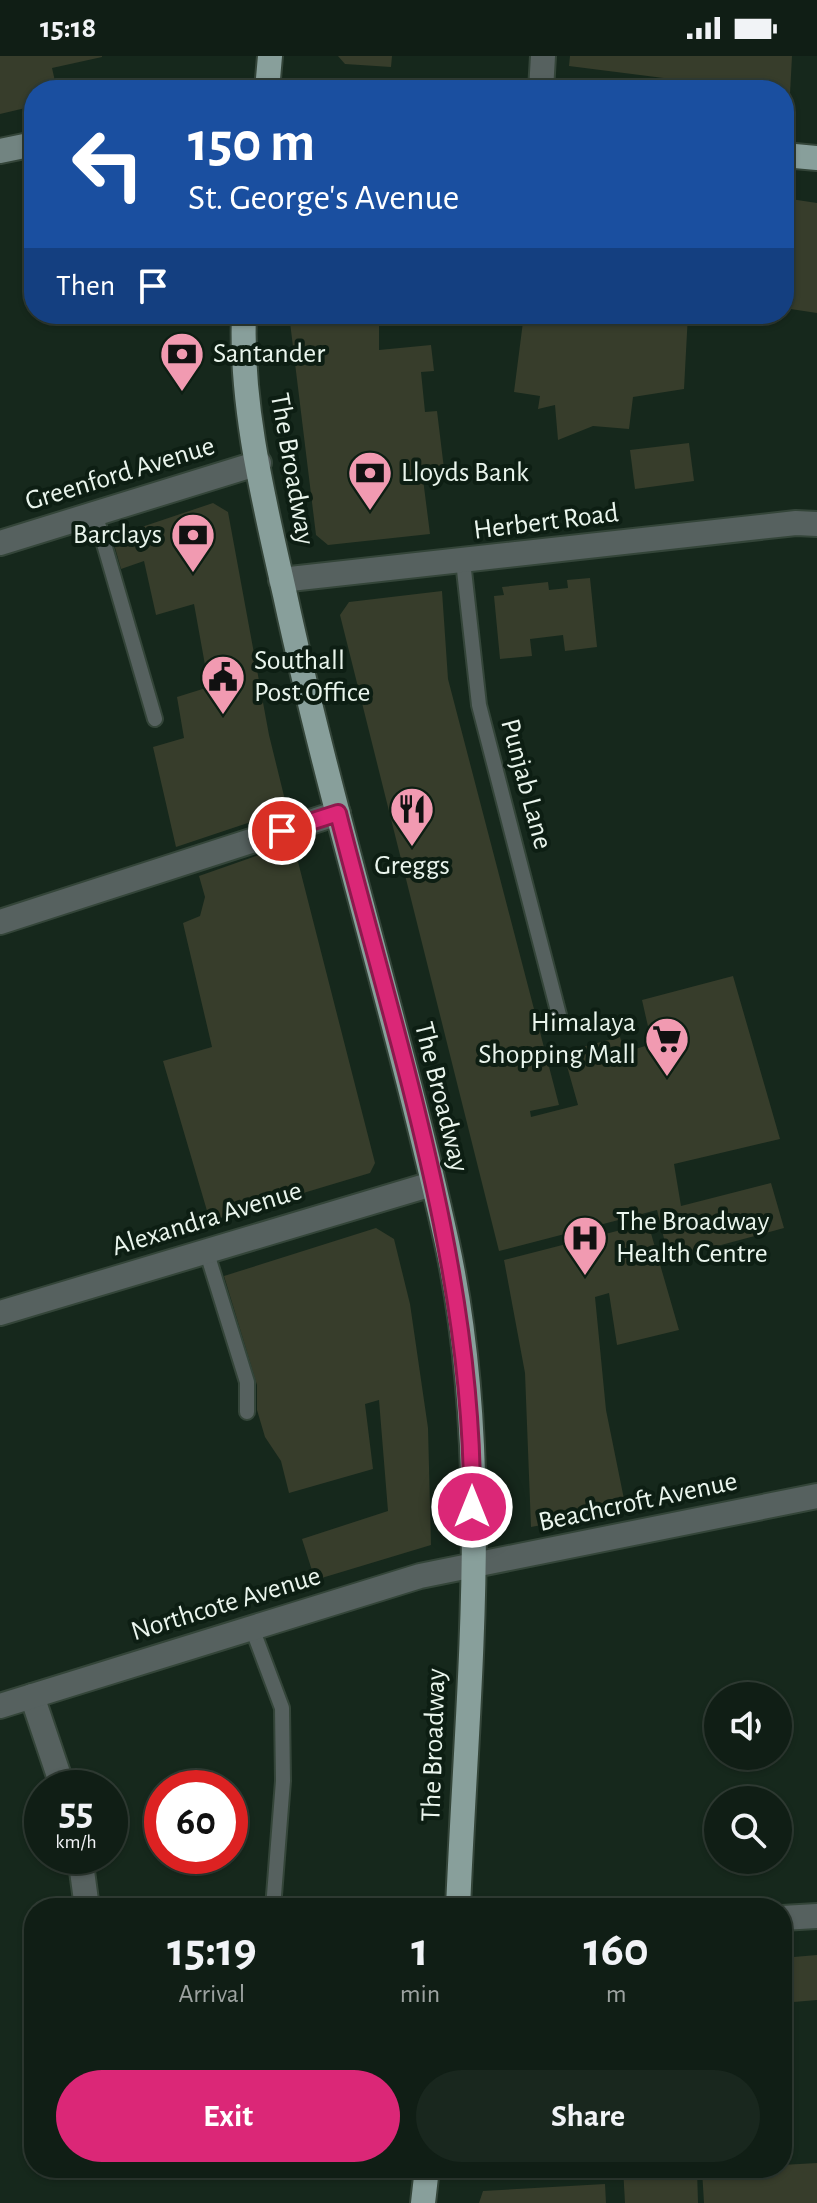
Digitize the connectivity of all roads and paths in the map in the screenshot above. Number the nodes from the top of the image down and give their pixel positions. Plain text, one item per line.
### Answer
1 (270, 56) edge
2 (543, 56) edge
3 (268, 80) edge
4 (542, 80) edge
5 (24, 146) edge
6 (0, 151) edge
7 (794, 156) edge
8 (817, 158) edge
9 (244, 324) edge
10 (259, 463) junction
11 (95, 513) junction
12 (817, 524) edge
13 (0, 543) edge
14 (463, 561) junction
15 (281, 580) junction
16 (155, 719) dead end
17 (338, 813) junction
18 (0, 922) edge
19 (559, 1015) dead end
20 (432, 1184) junction
21 (206, 1250) junction
22 (0, 1313) edge
23 (247, 1412) dead end
24 (817, 1496) edge
25 (472, 1568) junction
26 (252, 1628) junction
27 (32, 1696) junction
28 (0, 1706) edge
29 (57, 1770) edge
30 (82, 1874) edge
31 (86, 1898) edge
32 (274, 1898) edge
33 (458, 1898) edge
34 (817, 1916) edge
35 (792, 1917) edge
36 (426, 2178) edge
37 (423, 2203) edge

1 - 3 main road
2 - 4 street
5 - 6 street
7 - 8 main road
9 - 10 main road, The Broadway
10 - 11 street, Greenford Avenue
10 - 15 main road, The Broadway
11 - 13 street, Greenford Avenue
11 - 16 lane
12 - 14 street, Herbert Road
14 - 15 street, Herbert Road
14 - 19 lane, Punjab Lane
15 - 17 main road, The Broadway
17 - 18 street
17 - 20 main road, The Broadway
20 - 21 street, Alexandra Avenue
20 - 25 main road, The Broadway
21 - 22 street, Alexandra Avenue
21 - 23 lane
24 - 25 street, Beachcroft Avenue
25 - 26 street, Northcote Avenue
25 - 33 main road, The Broadway
26 - 27 street, Northcote Avenue
26 - 32 lane
27 - 28 street, Northcote Avenue
27 - 29 street
30 - 31 street
34 - 35 street
36 - 37 main road

